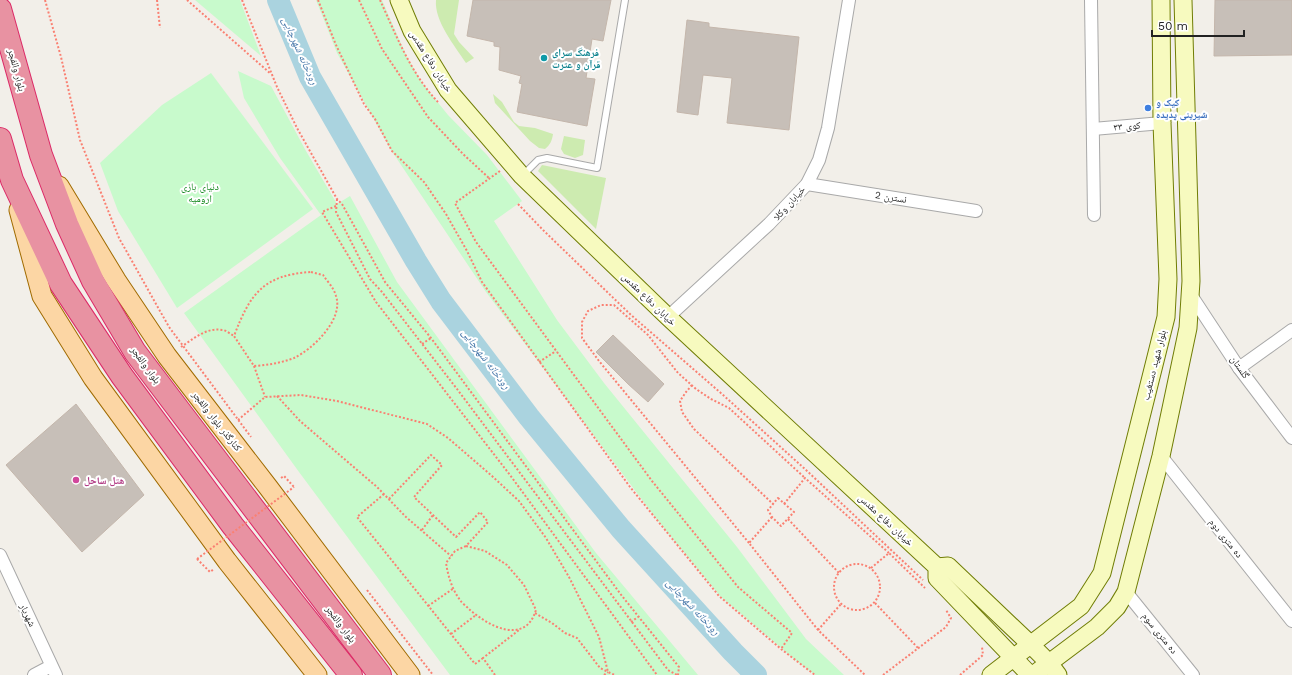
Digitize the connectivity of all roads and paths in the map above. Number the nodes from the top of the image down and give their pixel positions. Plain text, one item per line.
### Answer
1 (45, 0) edge
2 (157, 0) edge
3 (187, 0) edge
4 (242, 0) edge
5 (318, 0) edge
6 (359, 0) edge
7 (399, 0) edge
8 (626, 0) edge
9 (849, 0) edge
10 (1091, 0) edge
11 (1161, 0) edge
12 (1183, 0) edge
13 (0, 9) edge
14 (160, 28) dead end
15 (272, 75) junction
16 (1162, 123) junction
17 (1093, 129) junction
18 (0, 139) edge
19 (41, 155) junction
20 (500, 170) dead end
21 (522, 176) junction
22 (490, 179) junction
23 (12, 180) junction
24 (807, 184) junction
25 (337, 199) junction
26 (518, 204) dead end
27 (336, 206) junction
28 (976, 210) dead end
29 (1094, 215) dead end
30 (1190, 295) junction
31 (668, 317) junction
32 (1292, 330) edge
33 (234, 336) junction
34 (430, 338) junction
35 (422, 344) junction
36 (182, 346) junction
37 (556, 351) junction
38 (166, 356) junction
39 (539, 362) junction
40 (254, 366) junction
41 (1239, 368) junction
42 (692, 386) junction
43 (276, 396) junction
44 (265, 397) junction
45 (232, 426) junction
46 (251, 438) dead end
47 (1292, 438) edge
48 (1161, 456) junction
49 (277, 472) dead end
50 (284, 476) dead end
51 (281, 478) dead end
52 (805, 478) junction
53 (286, 484) dead end
54 (290, 490) dead end
55 (384, 494) junction
56 (389, 499) junction
57 (773, 504) junction
58 (784, 504) junction
59 (433, 515) junction
60 (772, 517) junction
61 (788, 519) junction
62 (422, 530) junction
63 (749, 544) junction
64 (466, 546) junction
65 (889, 552) junction
66 (0, 555) edge
67 (451, 556) junction
68 (937, 567) junction
69 (871, 568) junction
70 (210, 572) dead end
71 (839, 573) junction
72 (924, 582) dead end
73 (365, 588) dead end
74 (454, 588) junction
75 (927, 589) dead end
76 (1126, 592) junction
77 (875, 603) junction
78 (841, 604) junction
79 (943, 605) dead end
80 (428, 606) junction
81 (535, 613) junction
82 (476, 615) junction
83 (638, 617) junction
84 (1292, 621) edge
85 (631, 622) junction
86 (520, 629) junction
87 (818, 630) junction
88 (451, 634) junction
89 (981, 641) dead end
90 (1031, 645) junction
91 (918, 648) junction
92 (781, 649) junction
93 (483, 658) junction
94 (1014, 658) junction
95 (1053, 669) edge
96 (53, 671) edge
97 (349, 672) edge
98 (608, 674) edge
99 (34, 675) edge
100 (317, 675) edge
101 (380, 675) edge
102 (410, 675) edge
103 (433, 675) edge
104 (495, 675) edge
105 (604, 675) edge
106 (615, 675) edge
107 (657, 675) edge
108 (677, 675) edge
109 (815, 675) edge
110 (865, 675) edge
111 (883, 675) edge
112 (960, 675) edge
113 (991, 675) edge
114 (1031, 675) edge
115 (1193, 675) edge

1 - 36 path
2 - 14 path
3 - 15 path
4 - 15 path
5 - 39 path
6 - 22 path
7 - 21 main road, خیابان دفاع مقدس
8 - 21 lane
9 - 24 street, خیابان وکلا
10 - 17 street
11 - 16 main road, بلوار شهید دستغیب
12 - 30 main road
13 - 19 highway, بلوار والفجر
15 - 25 path
16 - 17 street, کوی ۳۳
16 - 90 main road, بلوار شهید دستغیب
17 - 29 street
18 - 23 highway
19 - 38 main road, کنارگذر بلوار والفجر
19 - 101 highway, بلوار والفجر
20 - 22 path
21 - 31 main road, خیابان دفاع مقدس
22 - 37 path
23 - 97 highway
23 - 100 main road
24 - 28 street, نسترن 2
24 - 31 street, خیابان وکلا
25 - 27 path
25 - 34 path
26 - 72 path
27 - 35 path
27 - 107 path
30 - 41 street, گلستان
30 - 48 main road
31 - 68 main road, خیابان دفاع مقدس
32 - 41 street
33 - 36 path
33 - 40 path
33 - 40 path
34 - 35 path
34 - 83 path
35 - 85 path
36 - 38 path
36 - 45 path
37 - 39 path
37 - 92 path
38 - 45 main road, کنارگذر بلوار والفجر
39 - 92 path
40 - 44 path
41 - 47 street, گلستان
42 - 52 path
42 - 57 path
42 - 63 path
43 - 44 path
43 - 55 path
43 - 98 path
44 - 45 path
45 - 46 path
45 - 102 main road, کنارگذر بلوار والفجر
48 - 76 main road
48 - 84 street, ده متری دوم
49 - 51 path
50 - 70 path, bridge
52 - 58 path
52 - 65 path
53 - 54 path
55 - 56 path
55 - 80 path
56 - 59 path
56 - 62 path
57 - 58 path
57 - 60 path
58 - 61 path
59 - 62 path
59 - 64 path
60 - 61 path
60 - 63 path
61 - 71 path
62 - 67 path
63 - 87 path
64 - 67 path
64 - 81 path
65 - 69 path
65 - 75 path
66 - 96 street, شهریار
67 - 74 path
68 - 90 main road, خیابان دفاع مقدس
68 - 94 main road, خیابان دفاع مقدس
69 - 71 path
69 - 77 path
71 - 78 path
73 - 103 path
74 - 80 path
74 - 82 path
76 - 95 main road
76 - 115 street, ده متری سوم
77 - 78 path
77 - 91 path
78 - 87 path
79 - 91 path
80 - 88 path
81 - 86 path
81 - 98 path
82 - 86 path
82 - 88 path
83 - 85 path
83 - 108 path
85 - 108 path
86 - 93 path
87 - 110 path
88 - 93 path
89 - 112 path
90 - 94 main road, بلوار شهید دستغیب
90 - 95 main road, خیابان دفاع مقدس
91 - 111 path
92 - 109 path
93 - 104 path
94 - 113 main road, بلوار شهید دستغیب
94 - 114 main road, خیابان دفاع مقدس
95 - 114 main road
96 - 99 street
98 - 105 path
98 - 106 path

